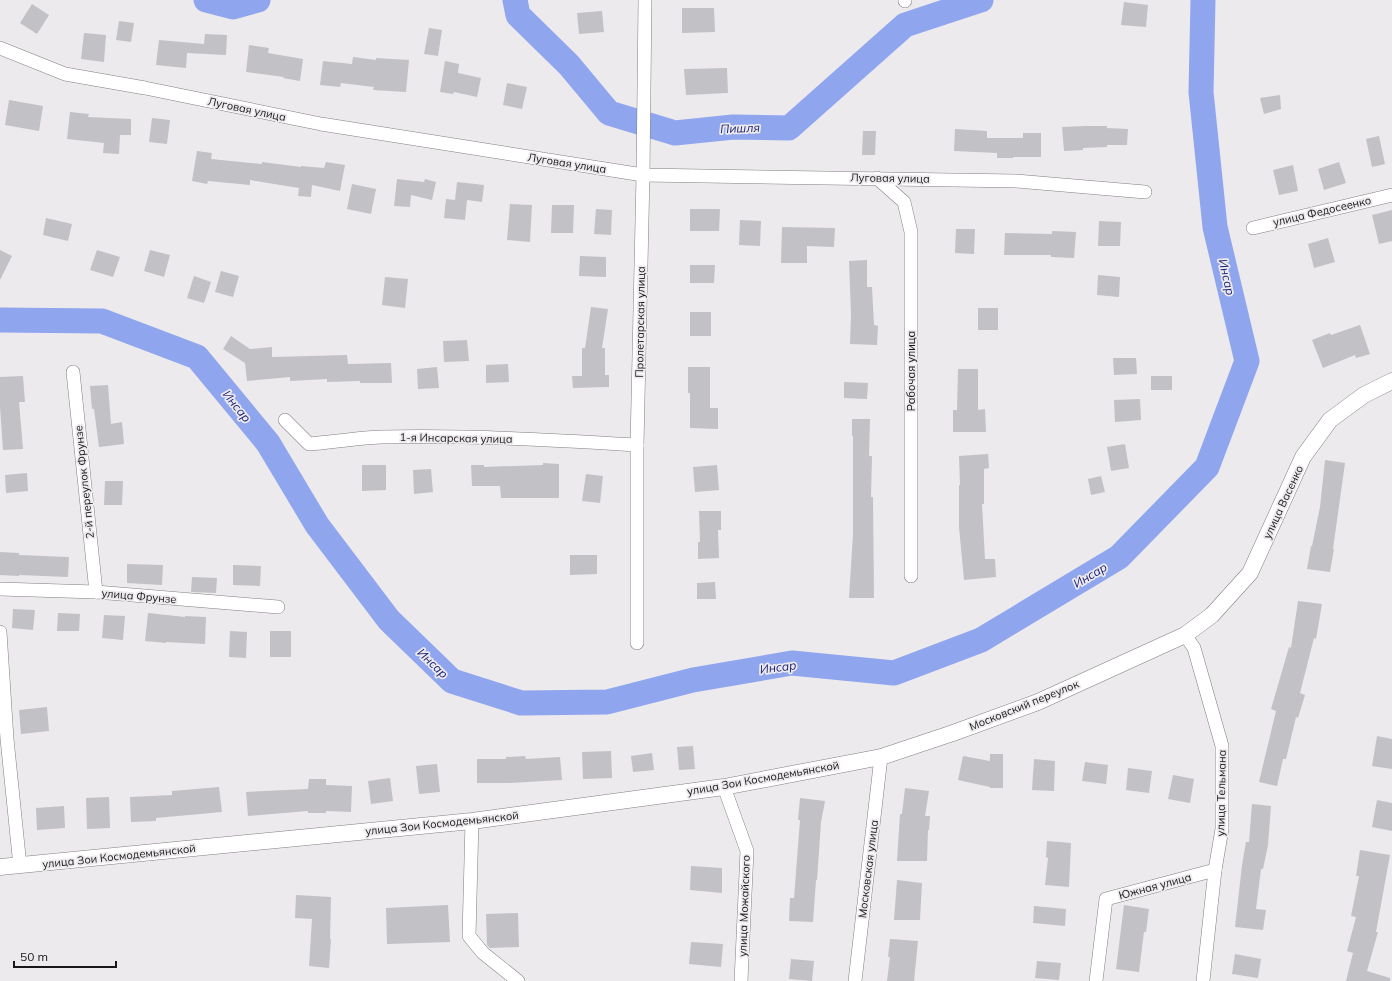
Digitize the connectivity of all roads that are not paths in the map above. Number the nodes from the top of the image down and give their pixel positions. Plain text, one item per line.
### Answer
1 (645, 0) edge
2 (0, 48) edge
3 (643, 175) junction
4 (877, 178) junction
5 (1145, 192) dead end
6 (1392, 195) edge
7 (1252, 228) dead end
8 (73, 372) dead end
9 (1392, 381) edge
10 (285, 420) dead end
11 (637, 445) junction
12 (911, 576) dead end
13 (0, 589) edge
14 (96, 592) junction
15 (278, 607) dead end
16 (0, 632) edge
17 (1185, 635) junction
18 (637, 644) dead end
19 (3, 739) edge
20 (880, 757) junction
21 (724, 787) junction
22 (472, 820) junction
23 (20, 866) junction
24 (0, 867) edge
25 (1215, 870) junction
26 (518, 981) edge
27 (741, 981) edge
28 (855, 981) edge
29 (1096, 981) edge
30 (1203, 981) edge

1 - 3 street, Пролетарская улица
2 - 3 street, Луговая улица
3 - 4 street, Луговая улица
3 - 11 street, Пролетарская улица
4 - 5 street, Луговая улица
4 - 12 street, Рабочая улица
6 - 7 street, улица Федосеенко
8 - 14 street, 2-й переулок Фрунзе
9 - 17 street, улица Васенко
10 - 11 street, 1-я Инсарская улица
11 - 18 street, Пролетарская улица
13 - 14 street, улица Фрунзе
14 - 15 street, улица Фрунзе
16 - 19 street
17 - 20 street, Московский переулок
17 - 25 street, улица Тельмана
19 - 23 street
20 - 21 street, улица Зои Космодемьянской
20 - 28 street, Московская улица
21 - 22 street, улица Зои Космодемьянской
21 - 27 street, улица Можайского
22 - 23 street, улица Зои Космодемьянской
22 - 26 street
23 - 24 street, улица Зои Космодемьянской
25 - 29 street, Южная улица
25 - 30 street, улица Тельмана

